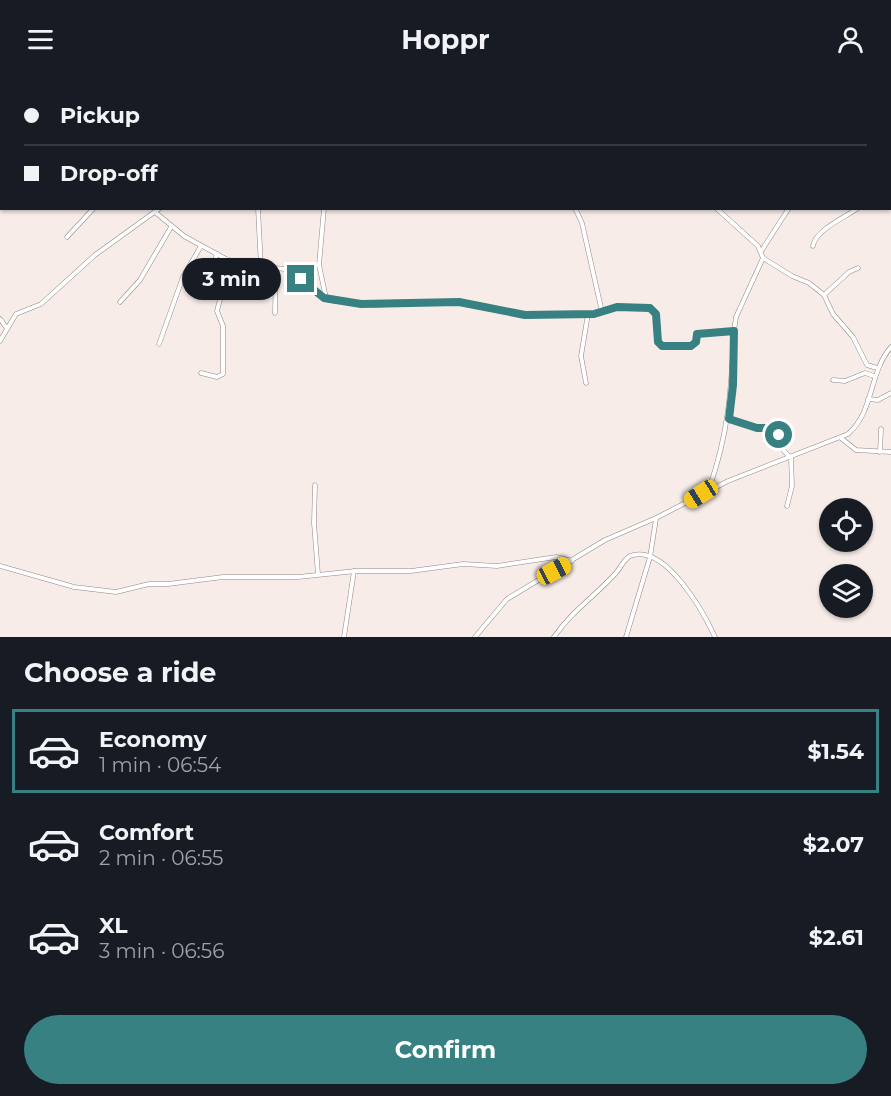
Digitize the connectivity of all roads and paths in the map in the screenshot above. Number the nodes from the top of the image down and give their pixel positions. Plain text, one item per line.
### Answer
1 (92, 210) edge
2 (158, 210) edge
3 (258, 210) edge
4 (324, 210) edge
5 (576, 210) edge
6 (718, 210) edge
7 (788, 210) edge
8 (855, 210) edge
9 (155, 212) junction
10 (171, 227) junction
11 (67, 237) dead end
12 (201, 246) junction
13 (813, 246) dead end
14 (762, 250) junction
15 (217, 254) junction
16 (763, 258) junction
17 (230, 261) junction
18 (261, 267) junction
19 (858, 268) dead end
20 (276, 269) junction
21 (824, 295) junction
22 (204, 296) dead end
23 (326, 299) junction
24 (120, 302) dead end
25 (602, 312) junction
26 (275, 313) dead end
27 (588, 314) junction
28 (0, 319) edge
29 (6, 327) junction
30 (734, 331) junction
31 (0, 341) edge
32 (159, 344) dead end
33 (891, 347) edge
34 (876, 368) junction
35 (201, 373) dead end
36 (874, 376) junction
37 (833, 380) dead end
38 (586, 383) dead end
39 (891, 393) edge
40 (868, 399) junction
41 (729, 419) junction
42 (880, 429) dead end
43 (841, 438) junction
44 (880, 452) junction
45 (891, 452) edge
46 (790, 457) junction
47 (315, 485) dead end
48 (709, 490) junction
49 (787, 506) dead end
50 (656, 518) junction
51 (650, 557) junction
52 (572, 561) junction
53 (1, 568) edge
54 (354, 571) junction
55 (318, 574) junction
56 (344, 637) edge
57 (475, 637) edge
58 (554, 637) edge
59 (626, 637) edge
60 (715, 637) edge

1 - 11 street
2 - 9 street
3 - 18 street
4 - 23 street
5 - 25 street
6 - 14 street
7 - 14 street
8 - 13 street
9 - 10 street
9 - 29 street
10 - 12 street
10 - 24 street
12 - 15 street
12 - 32 street
14 - 16 street
15 - 17 street
15 - 22 street
16 - 21 street
16 - 30 street
17 - 18 street
17 - 35 street
18 - 20 street
19 - 21 street
20 - 23 street
20 - 26 street
21 - 34 street
23 - 27 street
25 - 27 street
25 - 30 street
27 - 38 street
28 - 29 street
29 - 31 street
30 - 41 street
33 - 34 street
34 - 36 street
36 - 37 street
36 - 40 street
39 - 40 street
40 - 43 street
41 - 46 street
41 - 48 street
42 - 44 street
43 - 44 street
43 - 46 street
44 - 45 street
46 - 48 street
46 - 49 street
47 - 55 street
48 - 50 street
50 - 51 street
50 - 52 street
51 - 58 street
51 - 59 street
51 - 60 street
52 - 54 street
52 - 57 street
53 - 55 street
54 - 55 street
54 - 56 street

